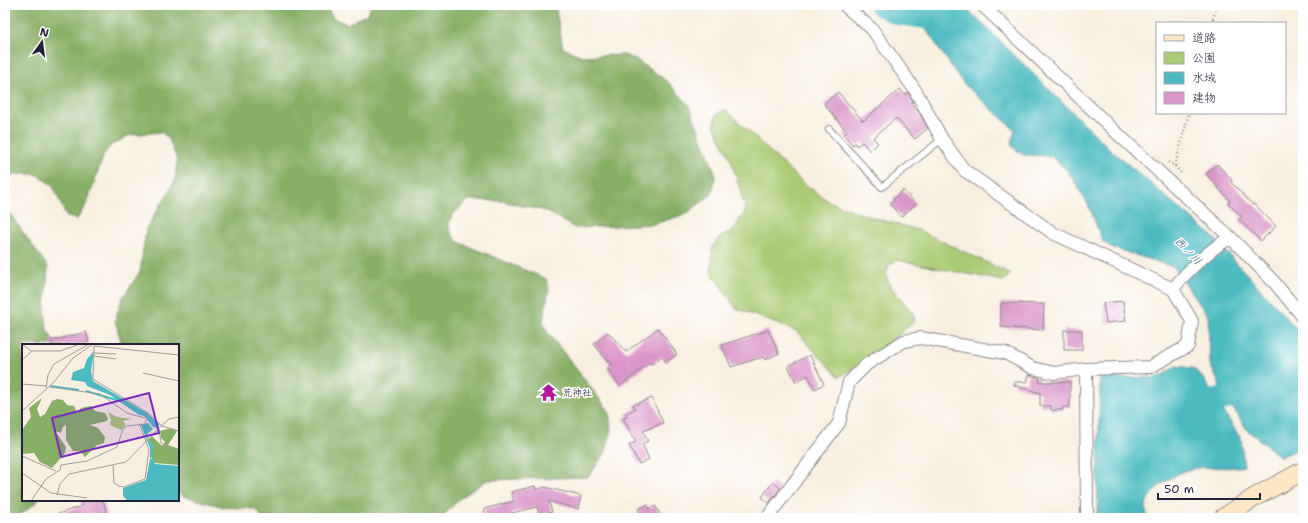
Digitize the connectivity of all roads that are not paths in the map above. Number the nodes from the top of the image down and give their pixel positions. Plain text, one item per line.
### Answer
1 (844, 5) edge
2 (982, 5) edge
3 (829, 130) dead end
4 (942, 139) junction
5 (1227, 240) junction
6 (1173, 289) junction
7 (1303, 317) edge
8 (1086, 369) junction
9 (1303, 471) edge
10 (1303, 509) edge
11 (767, 518) edge
12 (1087, 518) edge
13 (1223, 518) edge
14 (1297, 518) edge

1 - 4 street
2 - 5 street
3 - 4 lane
4 - 6 street
5 - 6 street
5 - 7 street
6 - 8 street
8 - 11 street
8 - 12 street
9 - 13 main road
10 - 14 lane

